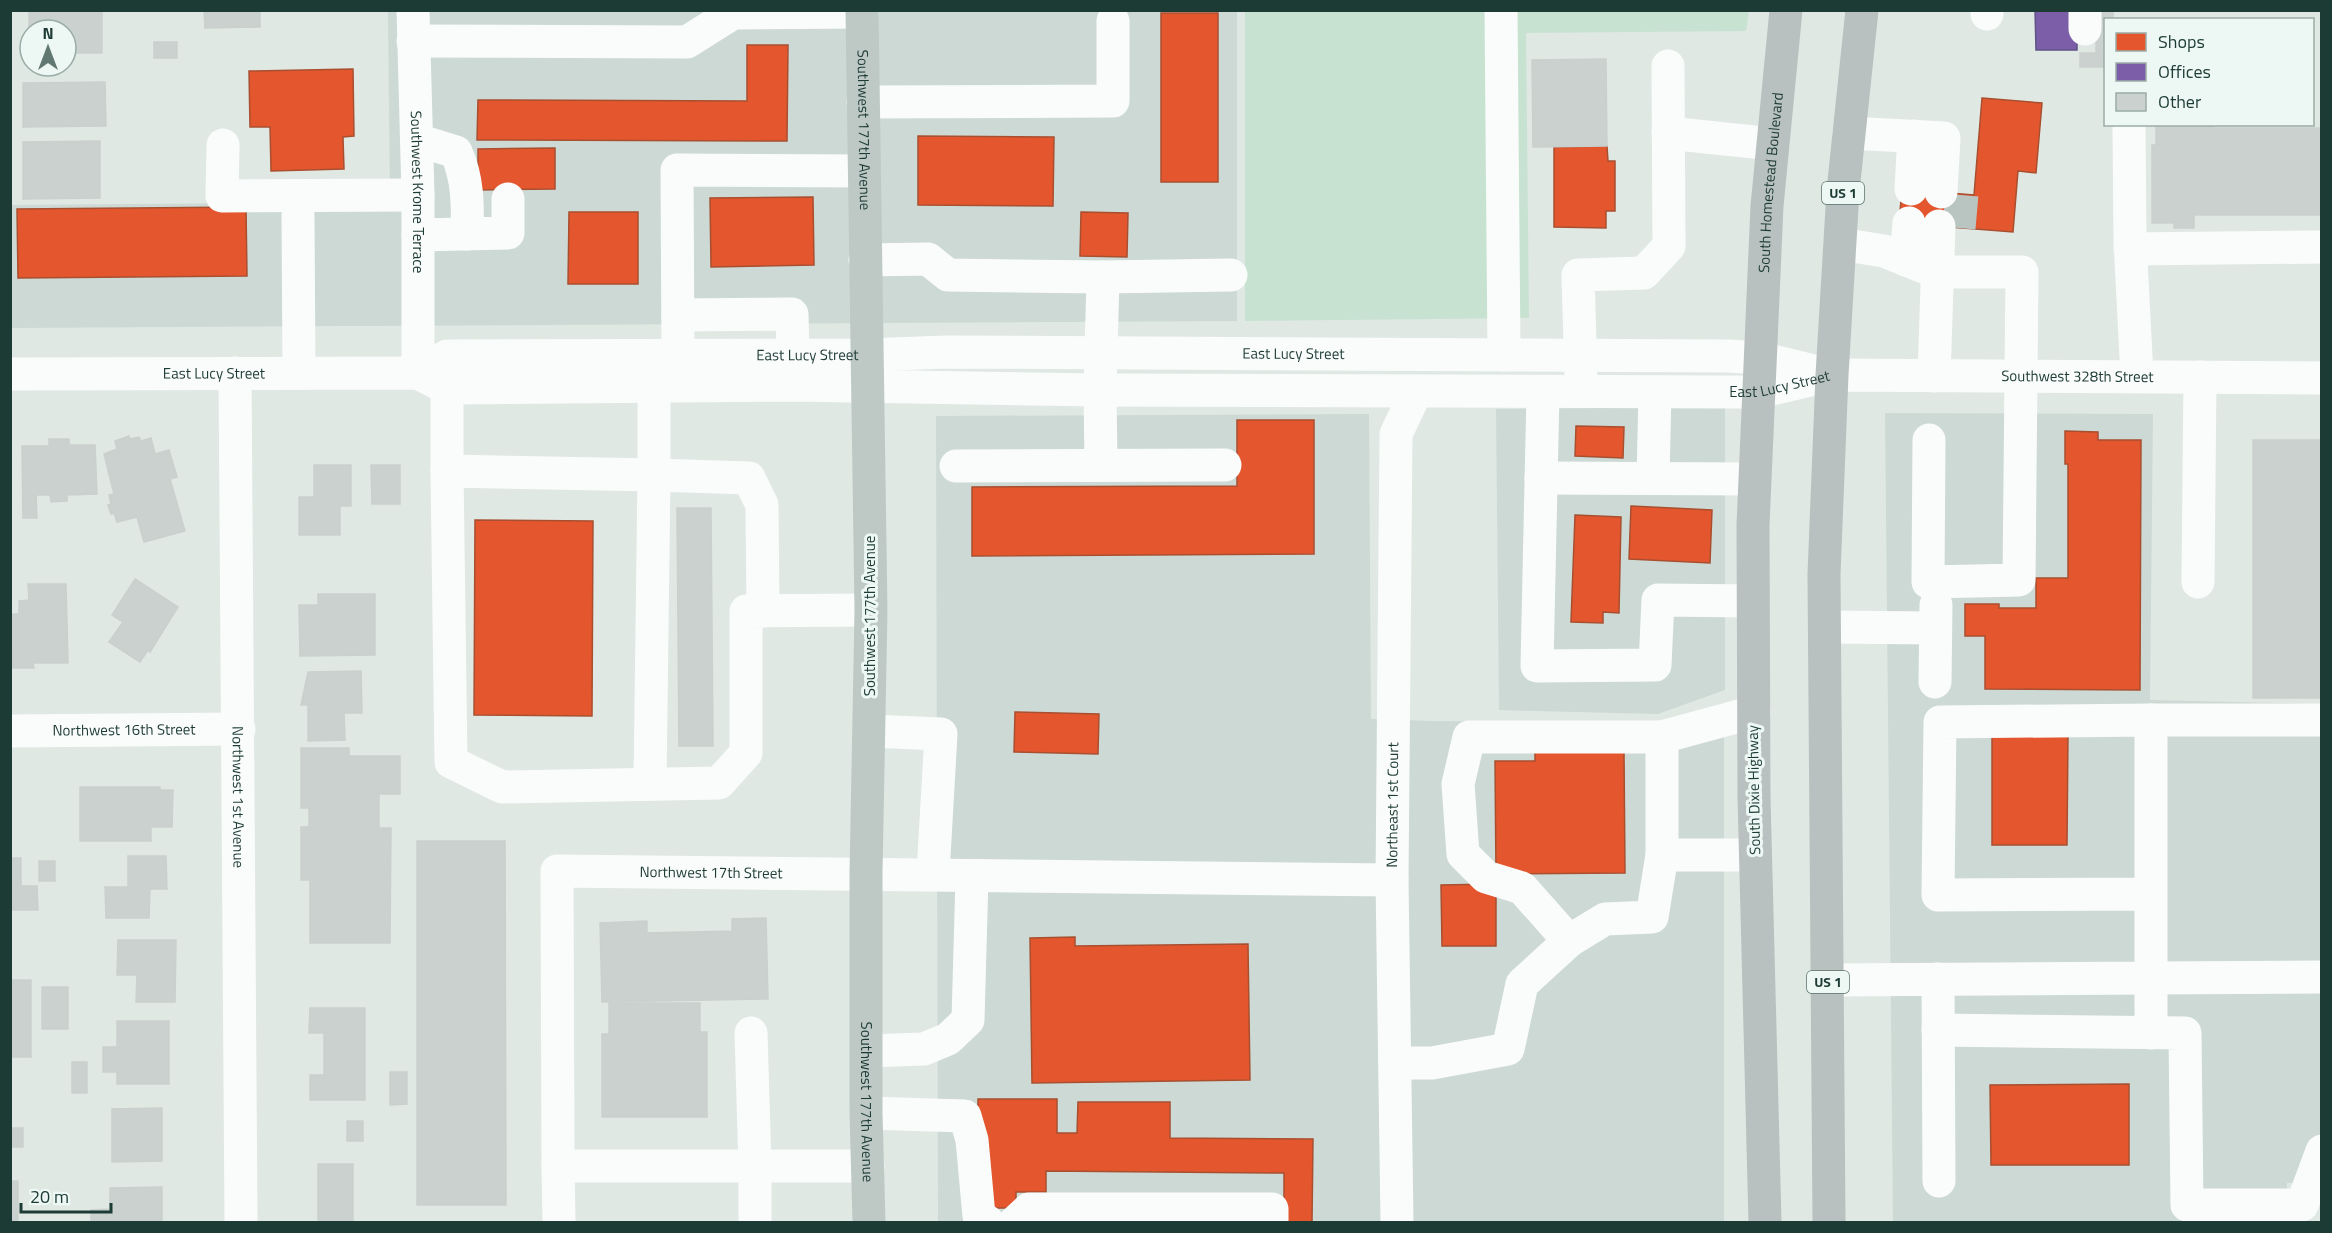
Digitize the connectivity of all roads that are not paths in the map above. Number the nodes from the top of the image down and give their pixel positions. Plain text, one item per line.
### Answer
1 (1501, 10) edge
2 (1786, 10) edge
3 (1862, 10) edge
4 (862, 11) edge
5 (1113, 21) dead end
6 (413, 26) edge
7 (1668, 66) dead end
8 (863, 102) junction
9 (2129, 126) edge
10 (1668, 133) junction
11 (1849, 133) junction
12 (417, 140) junction
13 (1773, 144) junction
14 (223, 145) dead end
15 (864, 171) junction
16 (1938, 192) tunnel mouth
17 (418, 195) junction
18 (508, 199) dead end
19 (298, 215) dead end
20 (467, 234) junction
21 (418, 235) junction
22 (1840, 244) junction
23 (2322, 247) edge
24 (2130, 249) junction
25 (865, 260) junction
26 (1906, 260) junction
27 (1946, 272) junction
28 (1231, 275) dead end
29 (1103, 277) junction
30 (678, 315) junction
31 (1100, 353) junction
32 (678, 354) junction
33 (793, 354) junction
34 (1264, 354) junction
35 (866, 355) junction
36 (1379, 355) junction
37 (1504, 355) junction
38 (1580, 356) junction
39 (1761, 358) junction
40 (235, 373) junction
41 (299, 373) junction
42 (418, 373) junction
43 (10, 374) edge
44 (1832, 375) junction
45 (1934, 376) junction
46 (2022, 376) junction
47 (2137, 376) junction
48 (2200, 377) junction
49 (2322, 378) edge
50 (654, 385) junction
51 (867, 387) junction
52 (447, 388) junction
53 (1100, 390) junction
54 (1265, 390) junction
55 (1380, 390) junction
56 (1416, 392) junction
57 (1543, 392) junction
58 (1581, 392) junction
59 (1655, 392) junction
60 (1759, 392) junction
61 (1929, 440) dead end
62 (1101, 465) junction
63 (1225, 465) dead end
64 (956, 466) dead end
65 (447, 471) junction
66 (654, 475) junction
67 (1541, 478) junction
68 (1653, 478) junction
69 (1754, 479) junction
70 (1936, 582) junction
71 (2198, 582) dead end
72 (1753, 601) junction
73 (871, 610) junction
74 (763, 611) junction
75 (1825, 627) junction
76 (1935, 628) junction
77 (1935, 682) dead end
78 (1754, 712) junction
79 (2151, 720) junction
80 (2322, 720) edge
81 (239, 729) junction
82 (10, 731) edge
83 (869, 731) junction
84 (1662, 737) junction
85 (650, 783) junction
86 (1662, 855) junction
87 (1755, 855) junction
88 (866, 873) junction
89 (933, 874) junction
90 (972, 877) junction
91 (1392, 880) junction
92 (2151, 894) junction
93 (1569, 940) junction
94 (2322, 977) edge
95 (2151, 978) junction
96 (1938, 979) junction
97 (1828, 980) junction
98 (1938, 1030) junction
99 (2151, 1032) junction
100 (751, 1033) dead end
101 (867, 1051) junction
102 (1395, 1063) junction
103 (866, 1113) junction
104 (2322, 1151) edge
105 (558, 1166) junction
106 (755, 1166) junction
107 (868, 1166) junction
108 (1939, 1181) dead end
109 (2312, 1209) edge
110 (241, 1222) edge
111 (559, 1222) edge
112 (755, 1222) edge
113 (868, 1222) edge
114 (988, 1222) edge
115 (1015, 1222) edge
116 (1272, 1222) edge
117 (1397, 1222) edge
118 (1765, 1222) edge
119 (1829, 1222) edge

1 - 37 street
2 - 13 highway, South Homestead Boulevard
3 - 11 highway, US 1
4 - 6 street
4 - 8 main road, Southwest 177th Avenue
5 - 8 street
6 - 12 street, Southwest Krome Terrace
7 - 10 street
8 - 15 main road, Southwest 177th Avenue
9 - 24 street
10 - 13 street
10 - 38 street
11 - 16 street
11 - 22 highway, US 1
12 - 17 street, Southwest Krome Terrace
12 - 20 street
13 - 39 highway, South Homestead Boulevard
14 - 17 street
15 - 25 main road, Southwest 177th Avenue
15 - 30 street
17 - 21 street, Southwest Krome Terrace
18 - 20 street
19 - 41 street
20 - 21 street
21 - 42 street, Southwest Krome Terrace
22 - 26 street
22 - 44 highway, US 1
23 - 24 street
24 - 47 street
25 - 29 street
25 - 35 main road, Southwest 177th Avenue
26 - 27 street
26 - 27 street
27 - 45 street
27 - 46 street
28 - 29 street
29 - 31 street
30 - 32 street
30 - 33 street
31 - 34 street, East Lucy Street
31 - 35 street, East Lucy Street
31 - 53 street
32 - 33 street, East Lucy Street
32 - 42 street, East Lucy Street
33 - 35 street, East Lucy Street
34 - 36 street, East Lucy Street
34 - 54 street
35 - 51 main road, Southwest 177th Avenue
36 - 37 street, East Lucy Street
36 - 55 street
37 - 38 street, East Lucy Street
38 - 39 street, East Lucy Street
38 - 58 street
39 - 44 street, East Lucy Street
39 - 60 highway, South Dixie Highway
40 - 41 street, East Lucy Street
40 - 43 street, East Lucy Street
40 - 81 street, Northwest 1st Avenue
41 - 42 street, East Lucy Street
42 - 52 street, East Lucy Street
44 - 45 street, Southwest 328th Street
44 - 60 street, East Lucy Street
44 - 75 highway, US 1
45 - 46 street, Southwest 328th Street
46 - 47 street, Southwest 328th Street
46 - 70 street
47 - 48 street, Southwest 328th Street
48 - 49 street, Southwest 328th Street
48 - 71 street
50 - 51 street, East Lucy Street
50 - 52 street, East Lucy Street
50 - 66 street
51 - 53 street, East Lucy Street
51 - 73 main road, Southwest 177th Avenue
52 - 65 street
53 - 54 street, East Lucy Street
53 - 62 street
54 - 55 street, East Lucy Street
55 - 56 street, East Lucy Street
56 - 57 street, East Lucy Street
56 - 91 street, Northeast 1st Court
57 - 58 street, East Lucy Street
57 - 67 street
58 - 59 street, East Lucy Street
59 - 60 street, East Lucy Street
59 - 68 street
60 - 69 highway, South Dixie Highway
61 - 70 street
62 - 63 street
62 - 64 street
65 - 66 street
65 - 85 street
66 - 74 street
66 - 85 street
67 - 68 street
67 - 72 street
68 - 69 street
69 - 72 highway, South Dixie Highway
70 - 76 street
72 - 78 highway, South Dixie Highway
73 - 74 street
73 - 83 main road, Southwest 177th Avenue
74 - 85 street
75 - 76 street
75 - 97 highway, US 1
76 - 77 street
78 - 84 street
78 - 87 highway, South Dixie Highway
79 - 80 street
79 - 92 street
79 - 92 street
81 - 82 street, Northwest 16th Street
81 - 110 street, Northwest 1st Avenue
83 - 88 main road, Southwest 177th Avenue
83 - 89 street
84 - 86 street
84 - 93 street
86 - 87 street
86 - 93 street
87 - 118 highway, South Dixie Highway
88 - 89 street, Northwest 17th Street
88 - 101 main road, Southwest 177th Avenue
88 - 105 street, Northwest 17th Street
89 - 90 street, Northwest 17th Street
90 - 91 street, Northwest 17th Street
90 - 101 street
91 - 102 street, Northeast 1st Court
92 - 95 street
93 - 102 street
94 - 95 street
95 - 96 street
95 - 99 street
96 - 97 street
96 - 98 street
97 - 119 highway, US 1
98 - 99 street
98 - 108 street
99 - 109 street
100 - 106 street
101 - 103 main road, Southwest 177th Avenue
102 - 117 street, Northeast 1st Court
103 - 107 main road, Southwest 177th Avenue
103 - 114 street
104 - 109 street
105 - 106 street
105 - 111 street
106 - 107 street
106 - 112 street
107 - 113 main road, Southwest 177th Avenue
115 - 116 street

